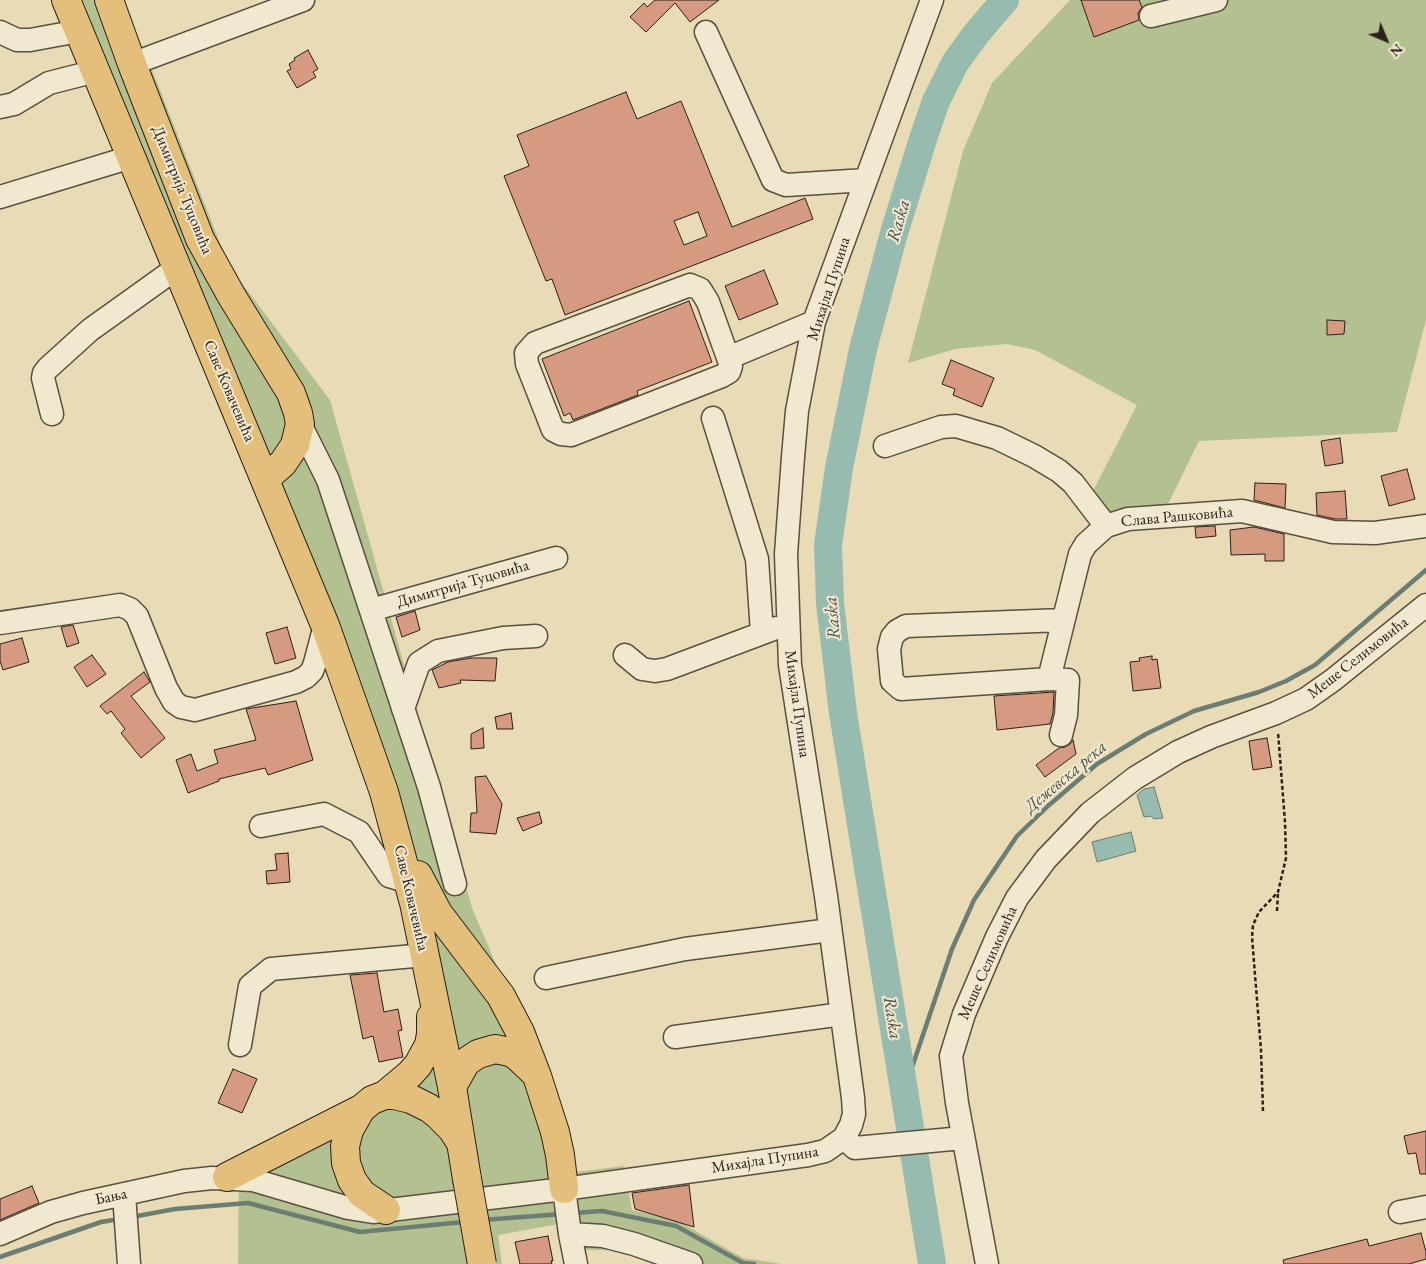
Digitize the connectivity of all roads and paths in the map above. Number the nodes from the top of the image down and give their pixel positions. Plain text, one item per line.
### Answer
1 (66, 0) edge
2 (110, 0) edge
3 (303, 0) edge
4 (932, 0) edge
5 (1216, 0) edge
6 (1151, 16) dead end
7 (78, 31) junction
8 (0, 32) edge
9 (706, 32) dead end
10 (132, 64) junction
11 (96, 71) junction
12 (0, 107) edge
13 (131, 157) junction
14 (866, 180) junction
15 (0, 197) edge
16 (178, 267) junction
17 (814, 322) junction
18 (728, 358) junction
19 (52, 414) dead end
20 (713, 418) dead end
21 (300, 424) junction
22 (885, 446) dead end
23 (265, 478) junction
24 (1426, 526) edge
25 (1100, 530) junction
26 (556, 558) dead end
27 (1426, 605) edge
28 (371, 610) junction
29 (1063, 620) junction
30 (0, 623) edge
31 (789, 624) junction
32 (325, 626) junction
33 (762, 633) junction
34 (536, 636) dead end
35 (625, 655) dead end
36 (1050, 678) junction
37 (403, 709) junction
38 (1276, 713) junction
39 (1061, 735) dead end
40 (394, 824) junction
41 (261, 826) dead end
42 (409, 882) junction
43 (455, 884) dead end
44 (1278, 892) junction
45 (1276, 911) dead end
46 (830, 930) junction
47 (425, 955) junction
48 (546, 978) dead end
49 (430, 984) junction
50 (842, 1014) junction
51 (675, 1037) dead end
52 (240, 1045) dead end
53 (537, 1076) junction
54 (452, 1087) junction
55 (385, 1095) junction
56 (362, 1109) junction
57 (1263, 1111) dead end
58 (844, 1138) junction
59 (954, 1138) junction
60 (461, 1145) junction
61 (227, 1178) junction
62 (1426, 1207) edge
63 (386, 1210) junction
64 (126, 1211) junction
65 (567, 1212) junction
66 (1400, 1212) dead end
67 (0, 1234) edge
68 (129, 1264) edge
69 (482, 1264) edge
70 (576, 1264) edge
71 (691, 1264) edge
72 (987, 1264) edge

1 - 7 main road, Саве Ковачевића
2 - 10 main road, Димитрија Туцовића
3 - 10 street
4 - 14 street, Михајла Пупина
5 - 6 street
7 - 8 street
7 - 11 main road, Саве Ковачевића
9 - 14 street
10 - 21 main road, Димитрија Туцовића
11 - 12 street
11 - 13 main road, Саве Ковачевића
13 - 15 street
13 - 16 main road, Саве Ковачевића
14 - 17 street, Михајла Пупина
16 - 19 street
16 - 23 main road, Саве Ковачевића
17 - 18 street
17 - 31 street, Михајла Пупина
18 - 18 street
20 - 33 street
21 - 23 main road
21 - 28 street, Димитрија Туцовића
22 - 25 street, Слава Рашковића
23 - 32 main road, Саве Ковачевића
24 - 25 street, Слава Рашковића
25 - 29 street
26 - 28 street, Димитрија Туцовића
27 - 38 street, Меше Селимовића
28 - 37 street, Димитрија Туцовића
29 - 36 street
29 - 36 street
30 - 32 street
31 - 33 street
31 - 46 street, Михајла Пупина
32 - 40 main road, Саве Ковачевића
33 - 35 street
34 - 37 street
36 - 39 street
37 - 43 street, Димитрија Туцовића
38 - 44 path
38 - 59 street, Меше Селимовића
40 - 42 main road, Саве Ковачевића
40 - 53 main road
41 - 42 street
42 - 47 main road, Саве Ковачевића
44 - 45 path
44 - 57 path
46 - 48 street
46 - 50 street, Михајла Пупина
47 - 49 main road, Саве Ковачевића
47 - 52 street
49 - 54 main road, Саве Ковачевића
49 - 55 main road
50 - 51 street
50 - 58 street, Михајла Пупина
53 - 54 main road
53 - 65 main road
54 - 60 main road, Саве Ковачевића
55 - 56 main road
55 - 60 main road
56 - 61 main road
56 - 63 main road
58 - 59 street
58 - 65 street, Михајла Пупина
59 - 72 street, Меше Селимовића
60 - 69 main road, Саве Ковачевића, bridge
61 - 63 street, Бања
61 - 64 street, Бања
62 - 66 street
63 - 65 street, Бања
64 - 67 street, Бања
64 - 68 street
65 - 70 street
65 - 71 street

